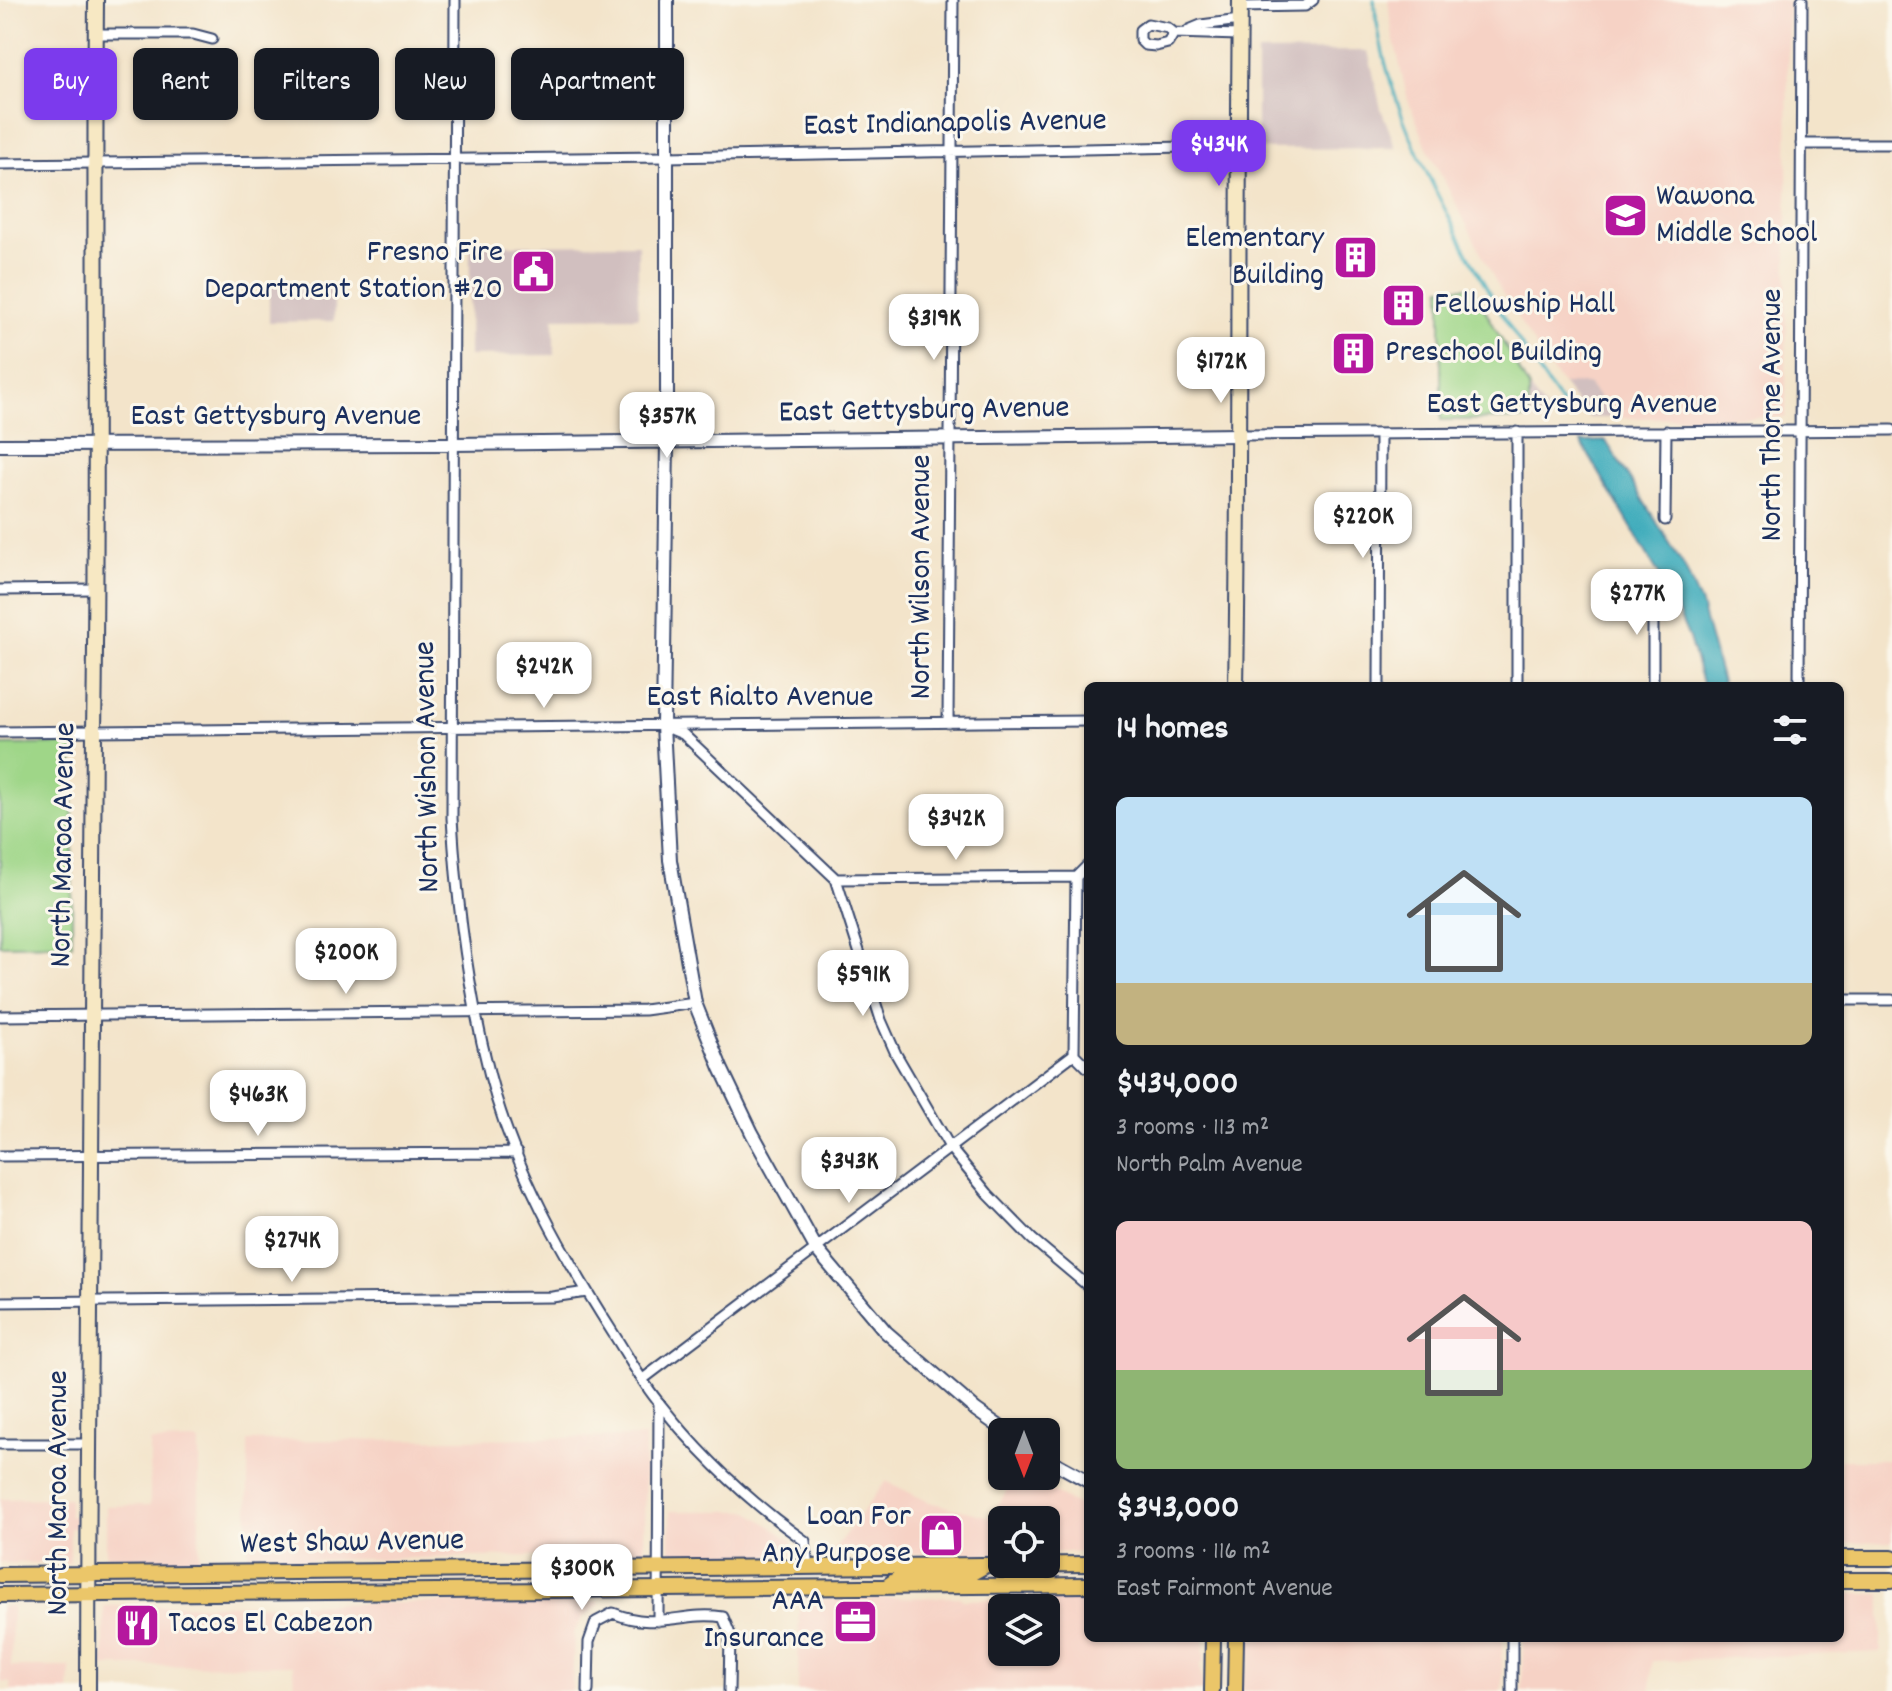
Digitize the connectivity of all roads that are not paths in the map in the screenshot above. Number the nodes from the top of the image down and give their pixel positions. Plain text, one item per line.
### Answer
1 (96, 0) edge
2 (455, 0) edge
3 (667, 0) edge
4 (953, 0) edge
5 (1313, 0) edge
6 (1802, 0) edge
7 (1240, 16) edge
8 (1174, 33) dead end
9 (96, 34) junction
10 (212, 39) dead end
11 (1801, 144) junction
12 (1892, 144) edge
13 (1238, 146) junction
14 (953, 150) junction
15 (667, 157) junction
16 (453, 160) junction
17 (96, 163) junction
18 (0, 164) edge
19 (1892, 430) edge
20 (1666, 431) junction
21 (1801, 431) junction
22 (1517, 432) junction
23 (1380, 434) junction
24 (1240, 435) junction
25 (950, 438) junction
26 (667, 442) junction
27 (94, 443) junction
28 (453, 444) junction
29 (0, 445) edge
30 (1665, 520) dead end
31 (1653, 587) dead end
32 (95, 589) junction
33 (0, 590) edge
34 (1236, 682) edge
35 (1379, 682) edge
36 (1517, 682) edge
37 (1653, 682) edge
38 (1799, 682) edge
39 (1084, 721) edge
40 (948, 723) junction
41 (663, 725) junction
42 (451, 727) junction
43 (94, 731) junction
44 (0, 732) edge
45 (1084, 869) edge
46 (1076, 877) junction
47 (836, 879) junction
48 (1844, 1000) edge
49 (1892, 1000) edge
50 (695, 1003) junction
51 (475, 1011) junction
52 (0, 1016) edge
53 (91, 1016) junction
54 (1074, 1054) junction
55 (1084, 1064) edge
56 (951, 1149) junction
57 (517, 1153) junction
58 (89, 1155) junction
59 (0, 1156) edge
60 (817, 1250) junction
61 (1084, 1283) edge
62 (587, 1292) junction
63 (0, 1302) edge
64 (91, 1302) junction
65 (643, 1379) junction
66 (659, 1404) junction
67 (988, 1419) edge
68 (0, 1444) edge
69 (87, 1444) junction
70 (1060, 1466) edge
71 (1084, 1479) edge
72 (1844, 1558) edge
73 (1892, 1558) edge
74 (1084, 1564) edge
75 (987, 1565) junction
76 (808, 1567) junction
77 (658, 1569) junction
78 (0, 1575) edge
79 (88, 1575) junction
80 (1844, 1580) edge
81 (1892, 1580) edge
82 (1084, 1585) edge
83 (886, 1587) junction
84 (658, 1590) junction
85 (88, 1594) junction
86 (0, 1595) edge
87 (658, 1621) junction
88 (1213, 1642) edge
89 (1236, 1642) edge
90 (1512, 1642) edge
91 (88, 1691) edge
92 (588, 1691) edge
93 (729, 1691) edge
94 (1212, 1691) edge
95 (1235, 1691) edge
96 (1512, 1691) edge

1 - 9 main road, North Maroa Avenue
2 - 16 street, North Wishon Avenue
3 - 15 street
4 - 14 street, North Wilson Avenue
5 - 7 street
6 - 11 street, North Thorne Avenue
7 - 8 street
7 - 13 main road
9 - 10 street
9 - 17 main road, North Maroa Avenue
11 - 12 street
11 - 21 street, North Thorne Avenue
13 - 14 street, East Indianapolis Avenue
13 - 24 main road
14 - 15 street, East Indianapolis Avenue
14 - 25 street, North Wilson Avenue
15 - 16 street, East Indianapolis Avenue
15 - 26 street
16 - 17 street, East Indianapolis Avenue
16 - 28 street, North Wishon Avenue
17 - 18 street, East Indianapolis Avenue
17 - 27 main road, North Maroa Avenue
19 - 21 street, East Gettysburg Avenue
20 - 21 street, East Gettysburg Avenue
20 - 22 street, East Gettysburg Avenue
20 - 30 street
21 - 38 street, North Thorne Avenue
22 - 23 street, East Gettysburg Avenue
22 - 36 street
23 - 24 street, East Gettysburg Avenue
23 - 35 street
24 - 25 street, East Gettysburg Avenue
24 - 34 main road
25 - 26 street, East Gettysburg Avenue
25 - 40 street, North Wilson Avenue
26 - 28 street, East Gettysburg Avenue
26 - 41 street
27 - 28 street, East Gettysburg Avenue
27 - 29 street, East Gettysburg Avenue
27 - 32 main road, North Maroa Avenue
28 - 42 street, North Wishon Avenue
31 - 37 street
32 - 33 street
32 - 43 main road, North Maroa Avenue
39 - 40 street, East Rialto Avenue
40 - 41 street, East Rialto Avenue
41 - 42 street, East Rialto Avenue
41 - 47 street
41 - 50 street
42 - 43 street, East Rialto Avenue
42 - 51 street, North Wishon Avenue
43 - 44 street, East Rialto Avenue
43 - 53 main road, North Maroa Avenue
45 - 46 street
46 - 47 street
46 - 54 street
47 - 56 street
48 - 49 street
50 - 51 street
50 - 60 street
51 - 53 street
51 - 57 street, North Wishon Avenue
52 - 53 street
53 - 58 main road, North Maroa Avenue
54 - 55 street
54 - 56 street
56 - 60 street
56 - 61 street
57 - 58 street
57 - 62 street, North Wishon Avenue
58 - 59 street
58 - 64 main road, North Maroa Avenue
60 - 65 street
60 - 67 street
62 - 64 street
62 - 65 street, North Wishon Avenue
63 - 64 street
64 - 69 main road, North Maroa Avenue
65 - 66 street, North Wishon Avenue
66 - 76 street, North Wishon Avenue
66 - 77 street
68 - 69 street
69 - 79 main road, North Maroa Avenue
70 - 71 street
72 - 73 main road
74 - 75 main road, West Shaw Avenue
75 - 76 main road, West Shaw Avenue
75 - 83 main road
76 - 77 main road, West Shaw Avenue
77 - 79 main road, West Shaw Avenue
77 - 84 street
78 - 79 main road, West Shaw Avenue
79 - 85 main road, North Maroa Avenue
80 - 81 main road
82 - 83 main road, West Shaw Avenue
83 - 84 main road, West Shaw Avenue
84 - 85 main road, West Shaw Avenue
84 - 87 street
85 - 86 main road, West Shaw Avenue
85 - 91 main road, North Maroa Avenue
87 - 92 street
87 - 93 street
88 - 94 main road
89 - 95 main road
90 - 96 street

